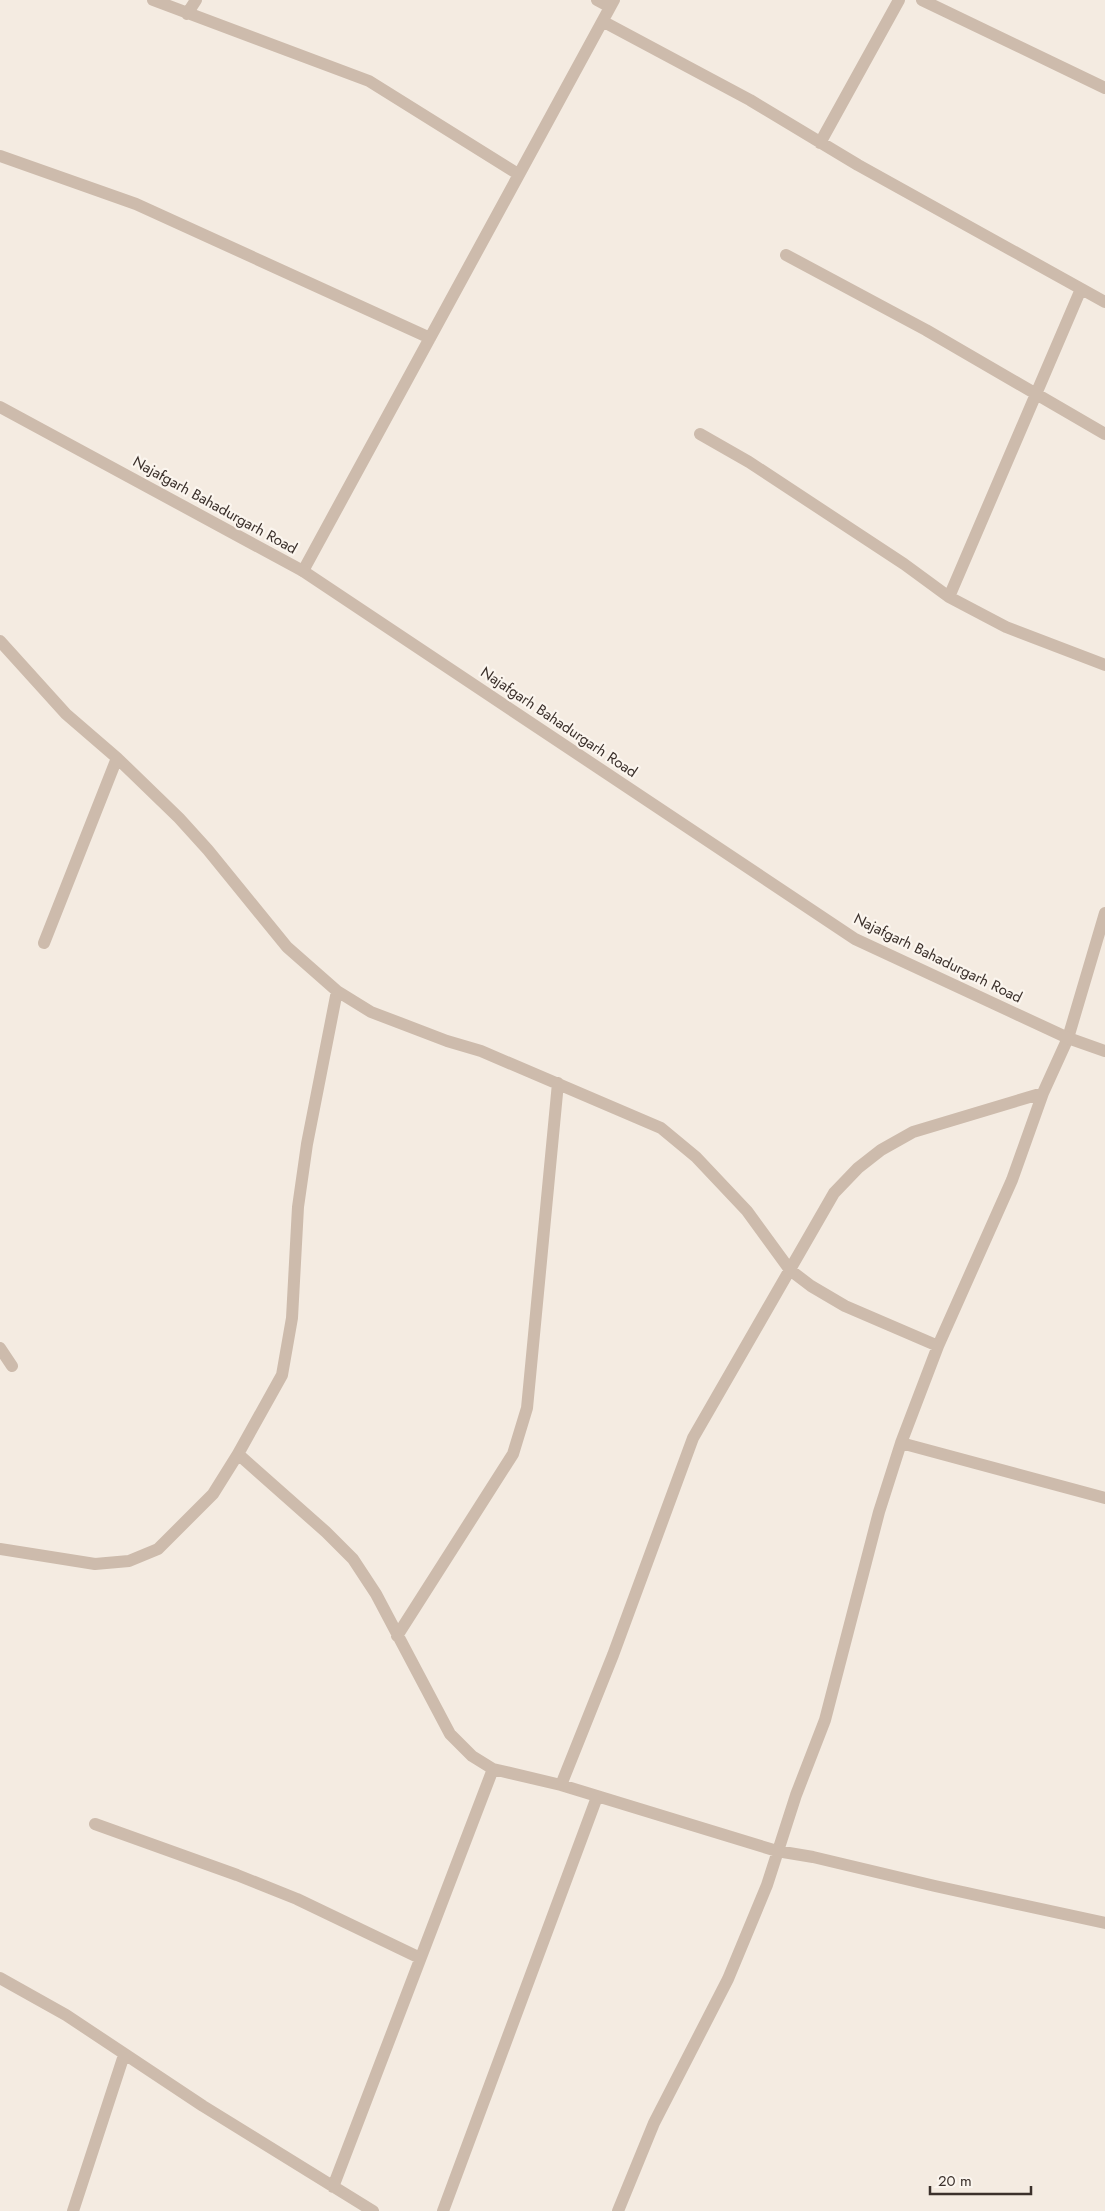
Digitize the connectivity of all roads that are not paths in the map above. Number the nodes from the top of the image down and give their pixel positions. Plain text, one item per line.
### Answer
1 (153, 0) edge
2 (196, 0) edge
3 (597, 0) edge
4 (899, 0) edge
5 (922, 0) edge
6 (612, 4) edge
7 (187, 14) junction
8 (604, 22) junction
9 (1105, 88) edge
10 (820, 143) junction
11 (0, 156) edge
12 (518, 174) junction
13 (786, 255) dead end
14 (1081, 289) junction
15 (1105, 302) edge
16 (430, 338) junction
17 (1036, 393) junction
18 (0, 407) edge
19 (700, 434) dead end
20 (1105, 434) edge
21 (303, 571) junction
22 (949, 597) junction
23 (0, 641) edge
24 (1105, 665) edge
25 (117, 758) junction
26 (1105, 913) edge
27 (44, 943) dead end
28 (337, 991) junction
29 (1068, 1038) junction
30 (1105, 1051) edge
31 (558, 1083) junction
32 (1043, 1093) junction
33 (790, 1270) junction
34 (938, 1346) junction
35 (0, 1348) edge
36 (12, 1366) dead end
37 (901, 1443) junction
38 (238, 1454) junction
39 (1105, 1498) edge
40 (0, 1549) edge
41 (397, 1636) junction
42 (493, 1769) junction
43 (561, 1785) junction
44 (598, 1798) junction
45 (95, 1824) dead end
46 (777, 1850) junction
47 (1105, 1923) edge
48 (420, 1958) junction
49 (0, 1978) edge
50 (124, 2055) junction
51 (333, 2187) junction
52 (73, 2211) edge
53 (373, 2211) edge
54 (442, 2211) edge
55 (618, 2211) edge

1 - 7 street
2 - 7 street
3 - 6 street
4 - 10 street
5 - 9 street
6 - 8 street
7 - 12 street
8 - 10 street
8 - 12 street
10 - 14 street
11 - 16 street
12 - 16 street
13 - 17 street
14 - 15 street
14 - 17 street
16 - 21 street
17 - 20 street
17 - 22 street
18 - 21 street, Najafgarh Bahadurgarh Road
19 - 22 street
21 - 29 street, Najafgarh Bahadurgarh Road
22 - 24 street
23 - 25 street
25 - 27 street
25 - 28 street
26 - 29 street
28 - 31 street
28 - 38 street
29 - 30 street, Najafgarh Bahadurgarh Road
29 - 32 street
31 - 33 street
31 - 41 street
32 - 33 street
32 - 34 street
33 - 34 street
33 - 43 street
34 - 37 street
35 - 36 street
37 - 39 street
37 - 46 street
38 - 40 street
38 - 41 street
41 - 42 street
42 - 43 street
42 - 48 street
43 - 44 street
44 - 46 street
44 - 54 street
45 - 48 street
46 - 47 street
46 - 55 street
48 - 51 street
49 - 50 street
50 - 51 street
50 - 52 street
51 - 53 street

